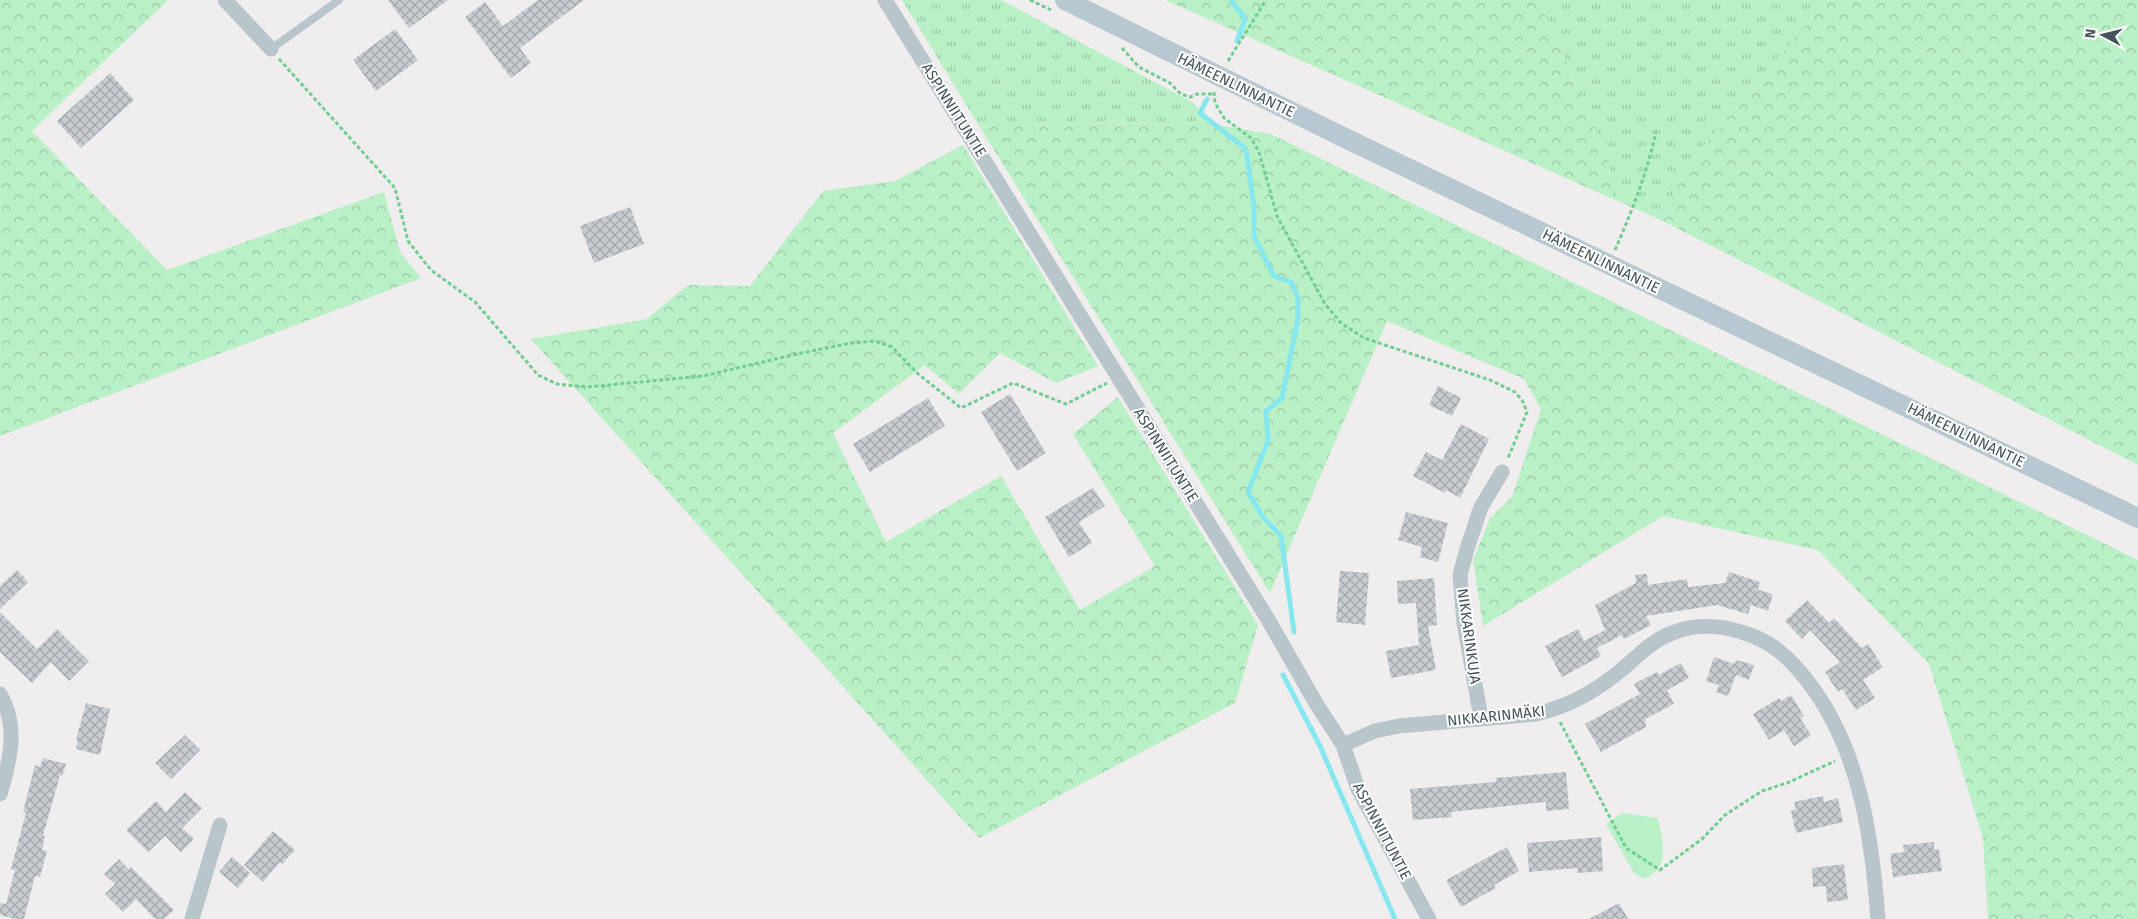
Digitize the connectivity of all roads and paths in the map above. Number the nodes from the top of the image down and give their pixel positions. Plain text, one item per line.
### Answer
1 (225, 0) edge
2 (339, 0) edge
3 (885, 0) edge
4 (1030, 0) edge
5 (1266, 0) edge
6 (1061, 6) edge
7 (1116, 42) dead end
8 (271, 49) junction
9 (1227, 64) dead end
10 (1656, 132) dead end
11 (1608, 264) junction
12 (1119, 377) junction
13 (1502, 472) joint
14 (2138, 518) edge
15 (0, 694) edge
16 (1481, 718) junction
17 (1559, 719) dead end
18 (1342, 745) junction
19 (1848, 754) junction
20 (0, 794) edge
21 (220, 825) dead end
22 (192, 919) edge
23 (1429, 919) edge
24 (1878, 919) edge

1 - 8 street
2 - 8 lane
3 - 12 street, ASPINNIITUNTIE
4 - 6 path
5 - 9 path
6 - 11 main road, HÄMEENLINNANTIE
7 - 13 path
8 - 12 path
10 - 11 path
11 - 14 main road, HÄMEENLINNANTIE
12 - 18 street, ASPINNIITUNTIE
13 - 16 street, NIKKARINKUJA
15 - 20 street
16 - 18 street, NIKKARINMÄKI
16 - 19 street, NIKKARINMÄKI
17 - 19 path
18 - 23 street, ASPINNIITUNTIE
19 - 24 street, NIKKARINMÄKI
21 - 22 street

